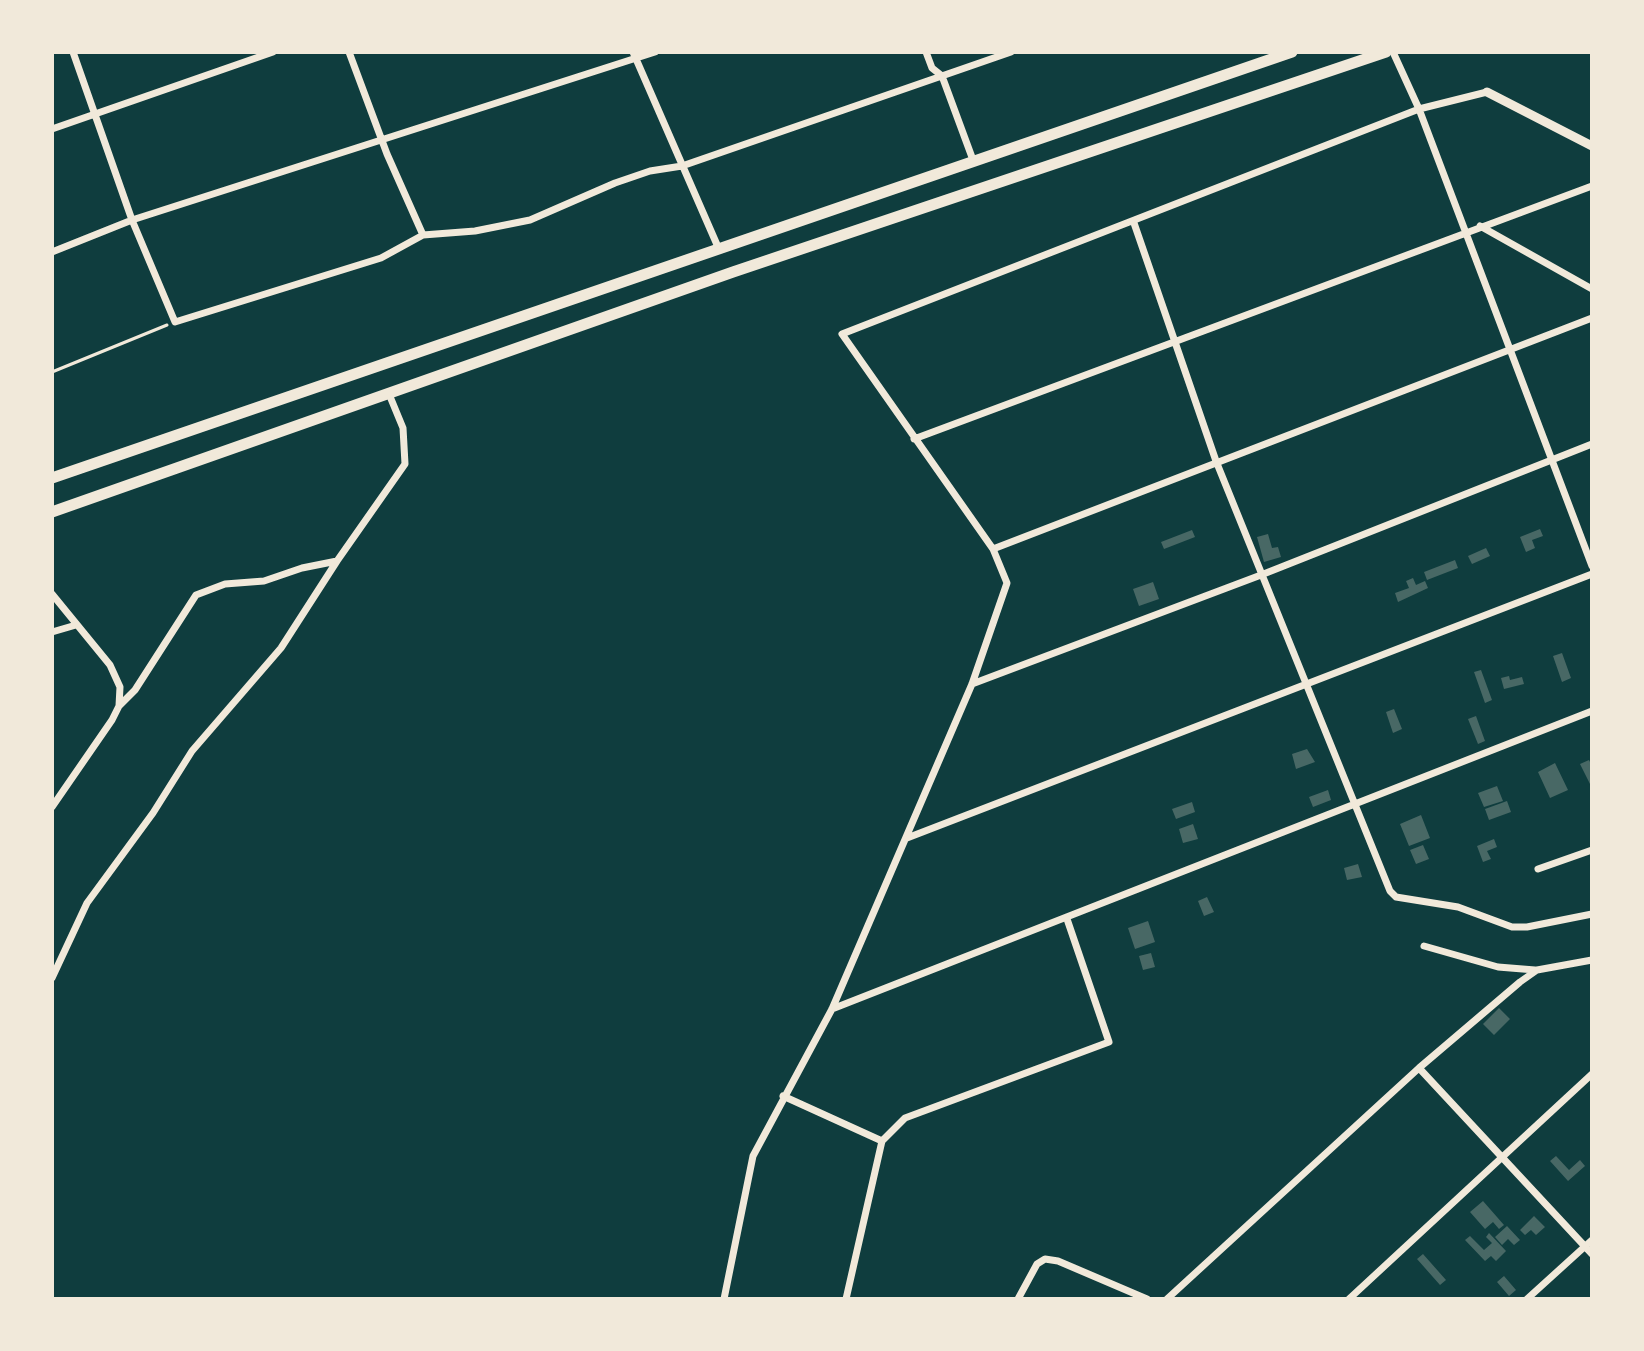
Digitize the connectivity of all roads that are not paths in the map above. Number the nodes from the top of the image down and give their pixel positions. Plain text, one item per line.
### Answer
1 (73, 52) edge
2 (273, 52) edge
3 (349, 52) edge
4 (655, 52) edge
5 (926, 52) edge
6 (1011, 52) edge
7 (1292, 52) edge
8 (1386, 52) edge
9 (1393, 52) edge
10 (634, 55) edge
11 (942, 76) junction
12 (1487, 92) joint
13 (1419, 109) junction
14 (95, 114) junction
15 (52, 129) edge
16 (382, 138) junction
17 (1592, 146) edge
18 (973, 160) junction
19 (682, 166) junction
20 (1592, 186) edge
21 (132, 220) junction
22 (1134, 223) junction
23 (1480, 226) junction
24 (1466, 233) junction
25 (423, 235) junction
26 (718, 247) junction
27 (52, 252) edge
28 (1592, 289) edge
29 (1592, 318) edge
30 (1173, 343) junction
31 (1509, 351) junction
32 (389, 394) junction
33 (914, 439) junction
34 (1592, 444) edge
35 (1549, 460) junction
36 (1216, 461) junction
37 (52, 478) edge
38 (52, 512) edge
39 (993, 549) junction
40 (337, 561) junction
41 (1592, 566) edge
42 (1592, 574) edge
43 (1261, 575) junction
44 (52, 594) edge
45 (76, 625) junction
46 (52, 632) edge
47 (1307, 682) junction
48 (972, 684) junction
49 (119, 706) junction
50 (1592, 711) edge
51 (1355, 802) junction
52 (52, 807) edge
53 (907, 838) junction
54 (1592, 850) edge
55 (1538, 869) dead end
56 (1592, 914) edge
57 (1067, 919) junction
58 (1424, 946) dead end
59 (1592, 960) edge
60 (1537, 970) junction
61 (52, 978) edge
62 (832, 1009) junction
63 (1419, 1068) junction
64 (1592, 1074) edge
65 (783, 1096) junction
66 (882, 1141) junction
67 (1501, 1157) junction
68 (1592, 1240) edge
69 (1585, 1247) junction
70 (1592, 1254) edge
71 (724, 1299) edge
72 (846, 1299) edge
73 (1018, 1299) edge
74 (1147, 1299) edge
75 (1167, 1299) edge
76 (1349, 1299) edge
77 (1527, 1299) edge

1 - 14 street
2 - 14 street
3 - 16 street
4 - 10 street
5 - 11 street
6 - 11 street
7 - 18 main road
8 - 32 main road
9 - 13 street
10 - 16 street
10 - 19 street
11 - 18 street
11 - 19 street
12 - 13 street
12 - 17 street
13 - 22 street
13 - 24 street
14 - 15 street
14 - 21 street
16 - 21 street
16 - 25 street
18 - 26 main road
19 - 25 street
19 - 26 street
20 - 23 street
21 - 25 street
21 - 27 street
22 - 30 street
22 - 33 street
23 - 24 street
23 - 28 street
24 - 30 street
24 - 31 street
26 - 37 main road
29 - 31 street
30 - 33 street
30 - 36 street
31 - 35 street
31 - 36 street
32 - 38 main road
32 - 40 street
33 - 39 street
34 - 35 street
35 - 41 street
35 - 43 street
36 - 39 street
36 - 43 street
39 - 48 street
40 - 49 street
40 - 61 street
42 - 47 street
43 - 47 street
43 - 48 street
44 - 45 street
45 - 46 street
45 - 49 street
47 - 51 street
47 - 53 street
48 - 53 street
49 - 52 street
50 - 51 street
51 - 56 street
51 - 57 street
53 - 62 street
54 - 55 street
57 - 62 street
57 - 66 street
58 - 60 street
59 - 60 street
60 - 63 street
62 - 65 street
63 - 67 street
63 - 75 street
64 - 67 street
65 - 66 street
65 - 71 street
66 - 72 street
67 - 69 street
67 - 76 street
68 - 69 street
69 - 70 street
69 - 77 street
73 - 74 street

